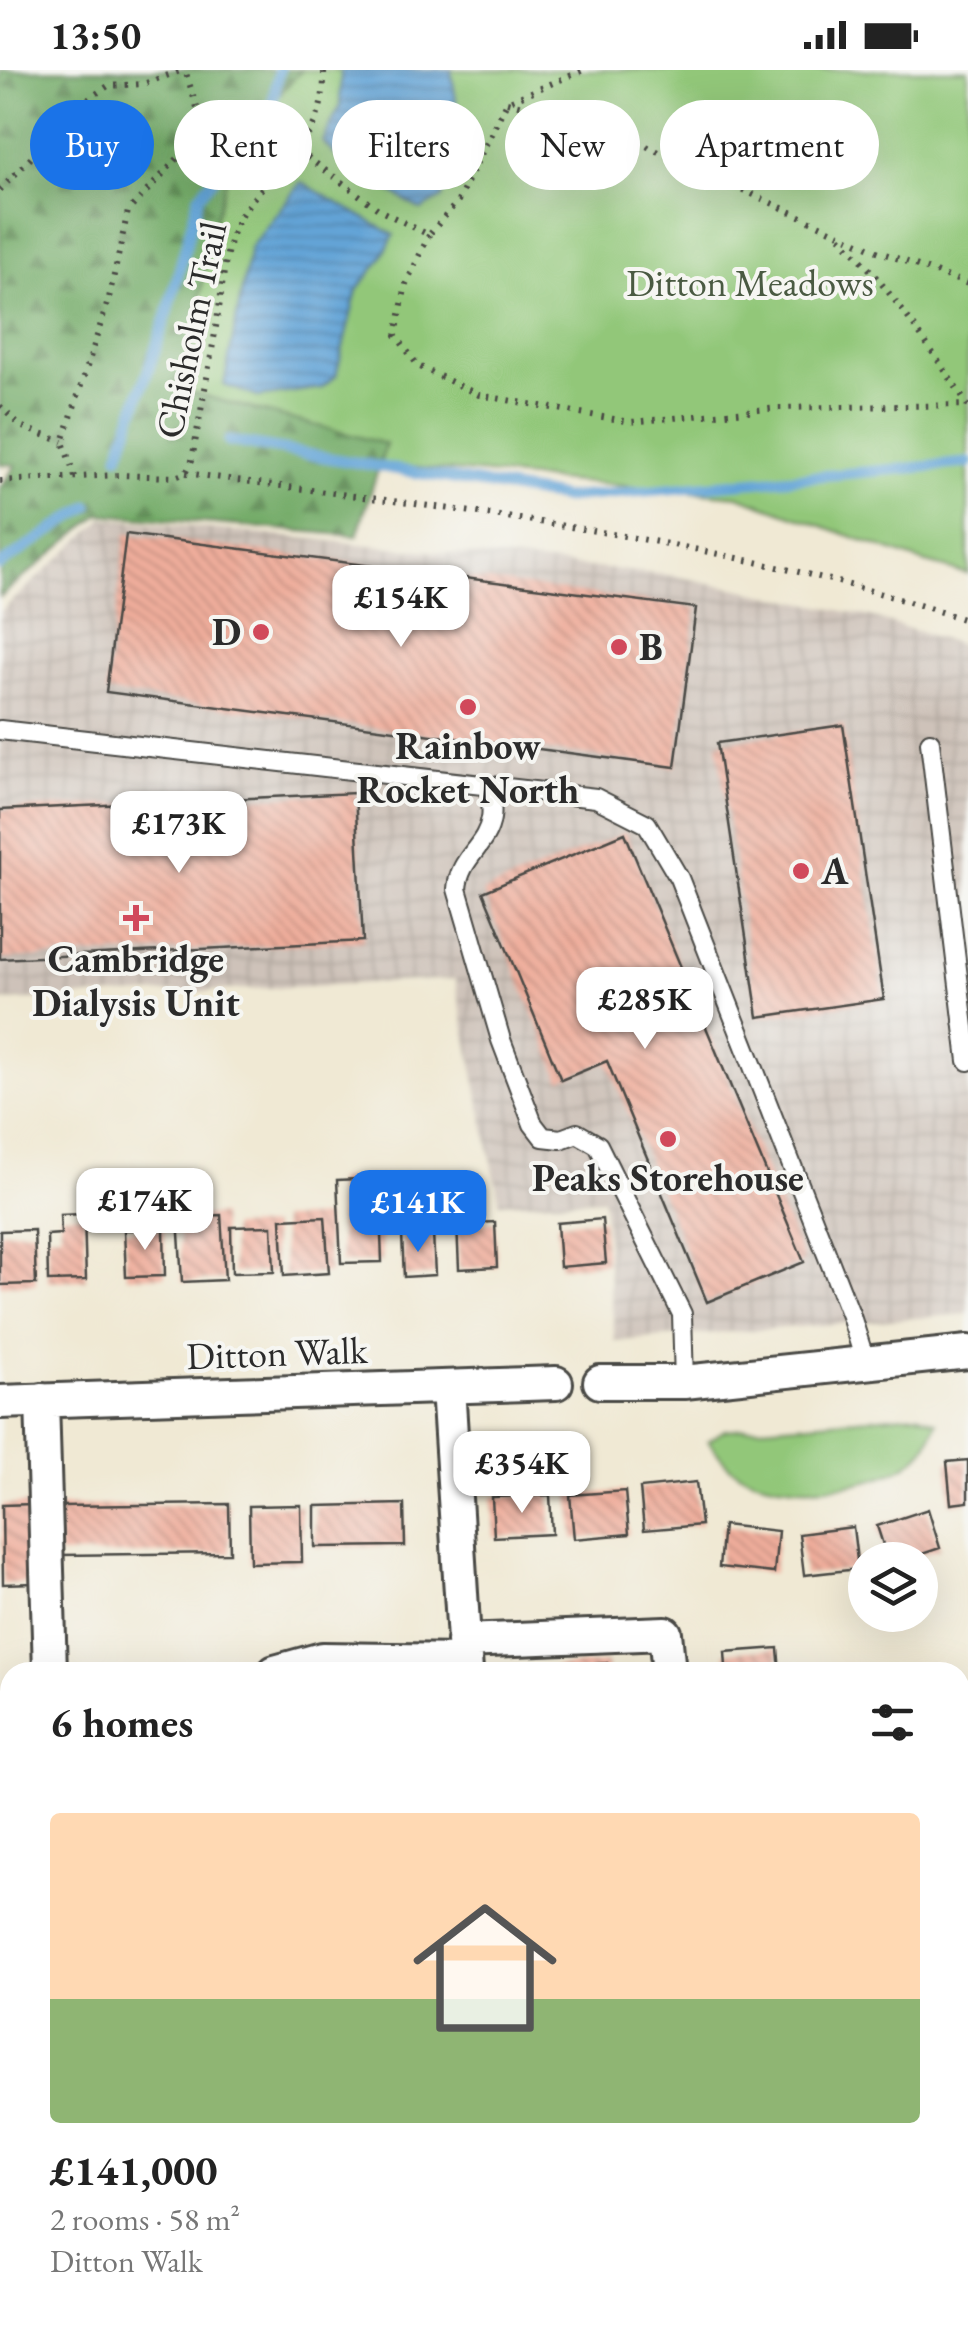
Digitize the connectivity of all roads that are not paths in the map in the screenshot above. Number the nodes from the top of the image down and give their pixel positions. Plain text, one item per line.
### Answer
1 (0, 730) edge
2 (930, 742) dead end
3 (489, 786) junction
4 (968, 1061) edge
5 (968, 1352) edge
6 (866, 1364) junction
7 (600, 1382) dead end
8 (684, 1382) junction
9 (556, 1383) dead end
10 (448, 1388) junction
11 (42, 1400) junction
12 (0, 1402) edge
13 (464, 1658) edge
14 (50, 1662) edge
15 (314, 1662) edge
16 (668, 1662) edge

1 - 3 lane
2 - 4 lane
3 - 6 lane
3 - 8 lane
5 - 6 street
6 - 8 street
7 - 8 street
9 - 10 street, Ditton Walk
10 - 11 street, Ditton Walk
10 - 13 street
11 - 12 street, Ditton Walk
11 - 14 street
13 - 15 street
13 - 16 street

